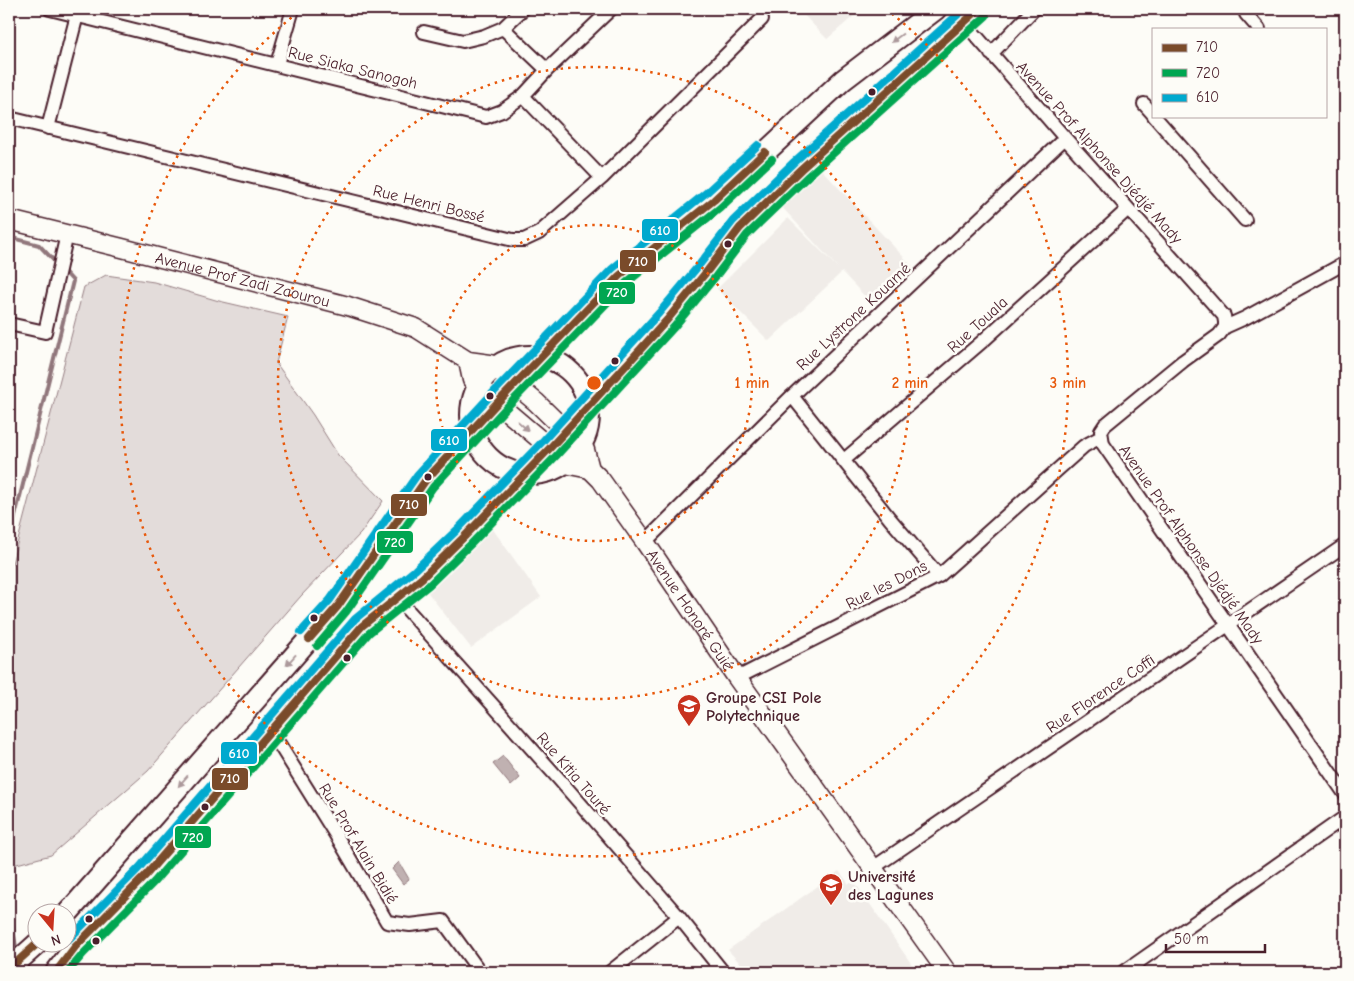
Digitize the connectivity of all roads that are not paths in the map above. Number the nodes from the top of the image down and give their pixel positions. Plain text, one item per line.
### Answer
1 (50, 9) edge
2 (293, 9) edge
3 (523, 9) edge
4 (611, 9) edge
5 (936, 9) edge
6 (980, 9) edge
7 (1034, 9) edge
8 (1246, 14) dead end
9 (77, 15) junction
10 (762, 18) dead end
11 (964, 22) junction
12 (503, 28) junction
13 (1258, 28) edge
14 (424, 32) dead end
15 (991, 54) junction
16 (277, 64) junction
17 (547, 70) junction
18 (523, 96) junction
19 (1144, 104) dead end
20 (1152, 113) edge
21 (9, 118) edge
22 (1157, 118) edge
23 (48, 128) junction
24 (1065, 138) junction
25 (602, 178) junction
26 (1128, 209) junction
27 (9, 220) edge
28 (1245, 220) dead end
29 (67, 234) junction
30 (1345, 263) edge
31 (9, 324) edge
32 (1225, 327) junction
33 (541, 357) junction
34 (468, 361) junction
35 (494, 368) junction
36 (514, 385) junction
37 (478, 386) junction
38 (792, 396) junction
39 (497, 403) junction
40 (589, 406) junction
41 (472, 430) junction
42 (566, 430) junction
43 (1101, 437) junction
44 (582, 446) junction
45 (549, 449) junction
46 (844, 460) junction
47 (566, 462) junction
48 (590, 469) junction
49 (524, 475) junction
50 (645, 542) junction
51 (1345, 545) edge
52 (939, 576) junction
53 (397, 598) junction
54 (1229, 625) junction
55 (737, 678) junction
56 (271, 731) junction
57 (1345, 794) edge
58 (1345, 817) edge
59 (873, 868) junction
60 (76, 904) edge
61 (679, 917) junction
62 (28, 950) edge
63 (11, 962) edge
64 (56, 972) edge
65 (480, 972) edge
66 (610, 972) edge
67 (723, 972) edge
68 (947, 972) edge
69 (1124, 972) edge

1 - 9 street, Rue Siaka Sanogoh
2 - 16 street
3 - 12 street
4 - 17 street, Rue Siaka Sanogoh
5 -> 33 main road
6 - 11 main road
7 - 15 street
8 - 13 street
9 - 16 street, Rue Siaka Sanogoh
9 - 23 street
10 - 25 street, Rue Henri Bossé
11 - 15 street, Avenue Prof Alphonse Djédjé Mady
11 - 40 main road
12 - 14 street
12 - 17 street
15 - 24 street, Avenue Prof Alphonse Djédjé Mady
16 - 18 street, Rue Siaka Sanogoh
17 - 18 street, Rue Siaka Sanogoh
18 - 25 street
19 - 20 street
21 - 23 street, Rue Henri Bossé
22 - 28 street
23 - 25 street, Rue Henri Bossé
24 - 26 street, Avenue Prof Alphonse Djédjé Mady
24 - 38 street, Rue Lystrone Kouamé
26 - 32 street, Avenue Prof Alphonse Djédjé Mady
26 - 46 street, Rue Touala
27 - 29 main road, Avenue Prof Zadi Zaourou
29 - 31 street
29 - 34 main road, Avenue Prof Zadi Zaourou
30 - 32 street
32 - 43 street, Avenue Prof Alphonse Djédjé Mady
33 - 35 main road
33 - 36 main road
33 - 40 main road
34 - 35 main road
34 - 37 main road
35 - 36 main road, Avenue Honoré Guié
35 - 37 main road
36 - 39 main road
36 - 42 main road, Avenue Honoré Guié
37 - 39 main road
37 - 41 main road
38 - 46 street
38 - 50 street, Rue Lystrone Kouamé
39 - 41 main road
39 -> 45 main road
40 - 42 main road
40 - 44 main road
41 - 49 main road
41 -> 60 main road
42 - 44 main road, Avenue Honoré Guié
42 - 45 main road
43 - 52 street, Rue les Dons
43 - 54 street, Avenue Prof Alphonse Djédjé Mady
44 - 47 main road
44 - 48 main road, Avenue Honoré Guié
45 - 47 main road
45 - 49 main road
46 - 52 street
47 - 48 main road
47 - 49 main road
48 - 50 main road, Avenue Honoré Guié
49 - 53 main road
50 - 55 main road, Avenue Honoré Guié
51 - 54 street, Rue Florence Coffi
52 - 55 street, Rue les Dons
53 - 56 main road
53 - 61 street, Rue Kitia Touré
54 - 57 street, Avenue Prof Alphonse Djédjé Mady
54 - 59 street, Rue Florence Coffi
55 - 59 main road, Avenue Honoré Guié
56 - 64 main road
56 - 65 street, Rue Prof Alain Bidié
58 - 69 street
59 - 68 main road, Avenue Honoré Guié
61 - 66 street
61 - 67 street, Rue Kitia Touré
62 - 63 main road

